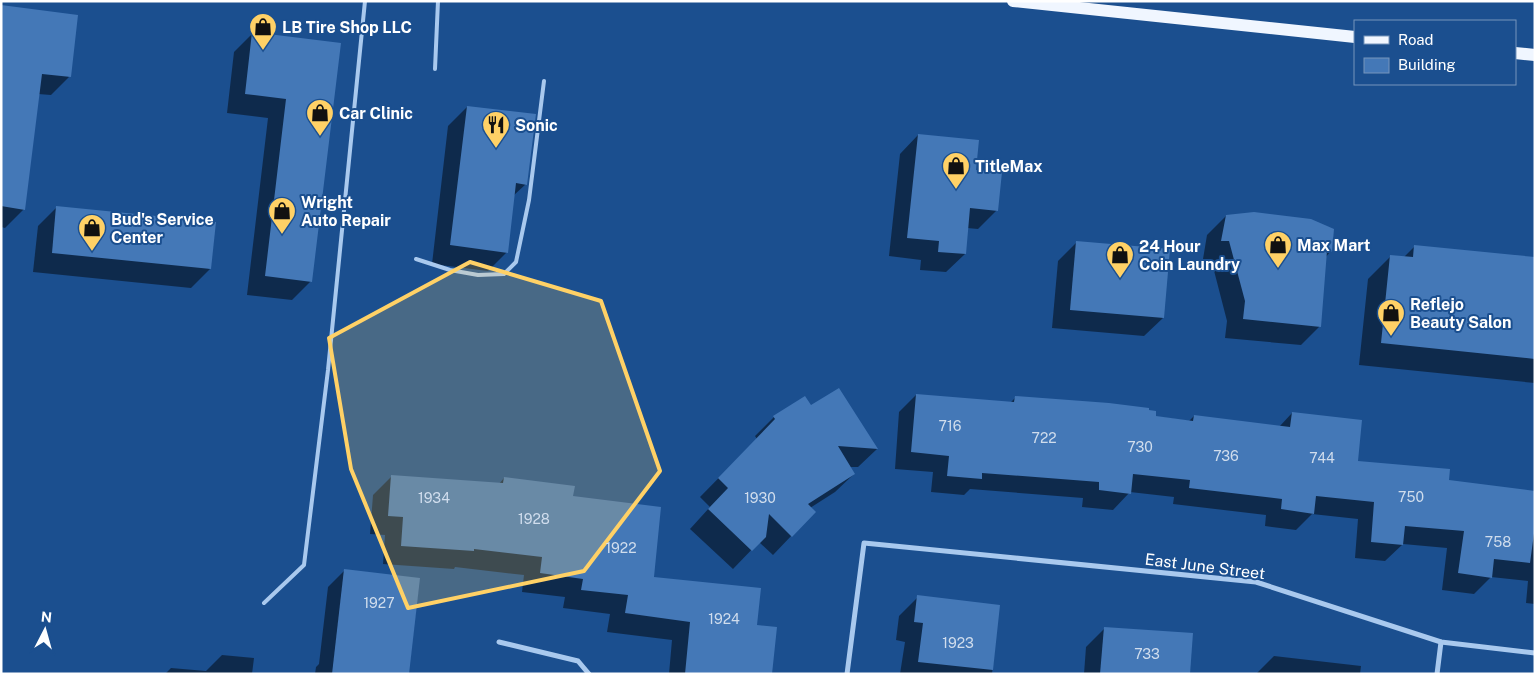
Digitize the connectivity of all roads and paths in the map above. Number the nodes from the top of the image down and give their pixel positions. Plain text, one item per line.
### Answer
1 (365, 1) edge
2 (438, 1) edge
3 (1013, 1) edge
4 (1354, 36) edge
5 (1516, 53) edge
6 (1535, 55) edge
7 (435, 69) dead end
8 (544, 81) dead end
9 (416, 259) dead end
10 (264, 603) dead end
11 (499, 642) dead end
12 (1441, 642) junction
13 (1535, 653) edge
14 (589, 674) edge
15 (847, 674) edge
16 (1437, 674) edge

1 - 10 lane
2 - 7 lane
3 - 4 main road
5 - 6 main road
8 - 9 lane
11 - 14 street
12 - 13 street, East June Street
12 - 15 street, East June Street
12 - 16 street

